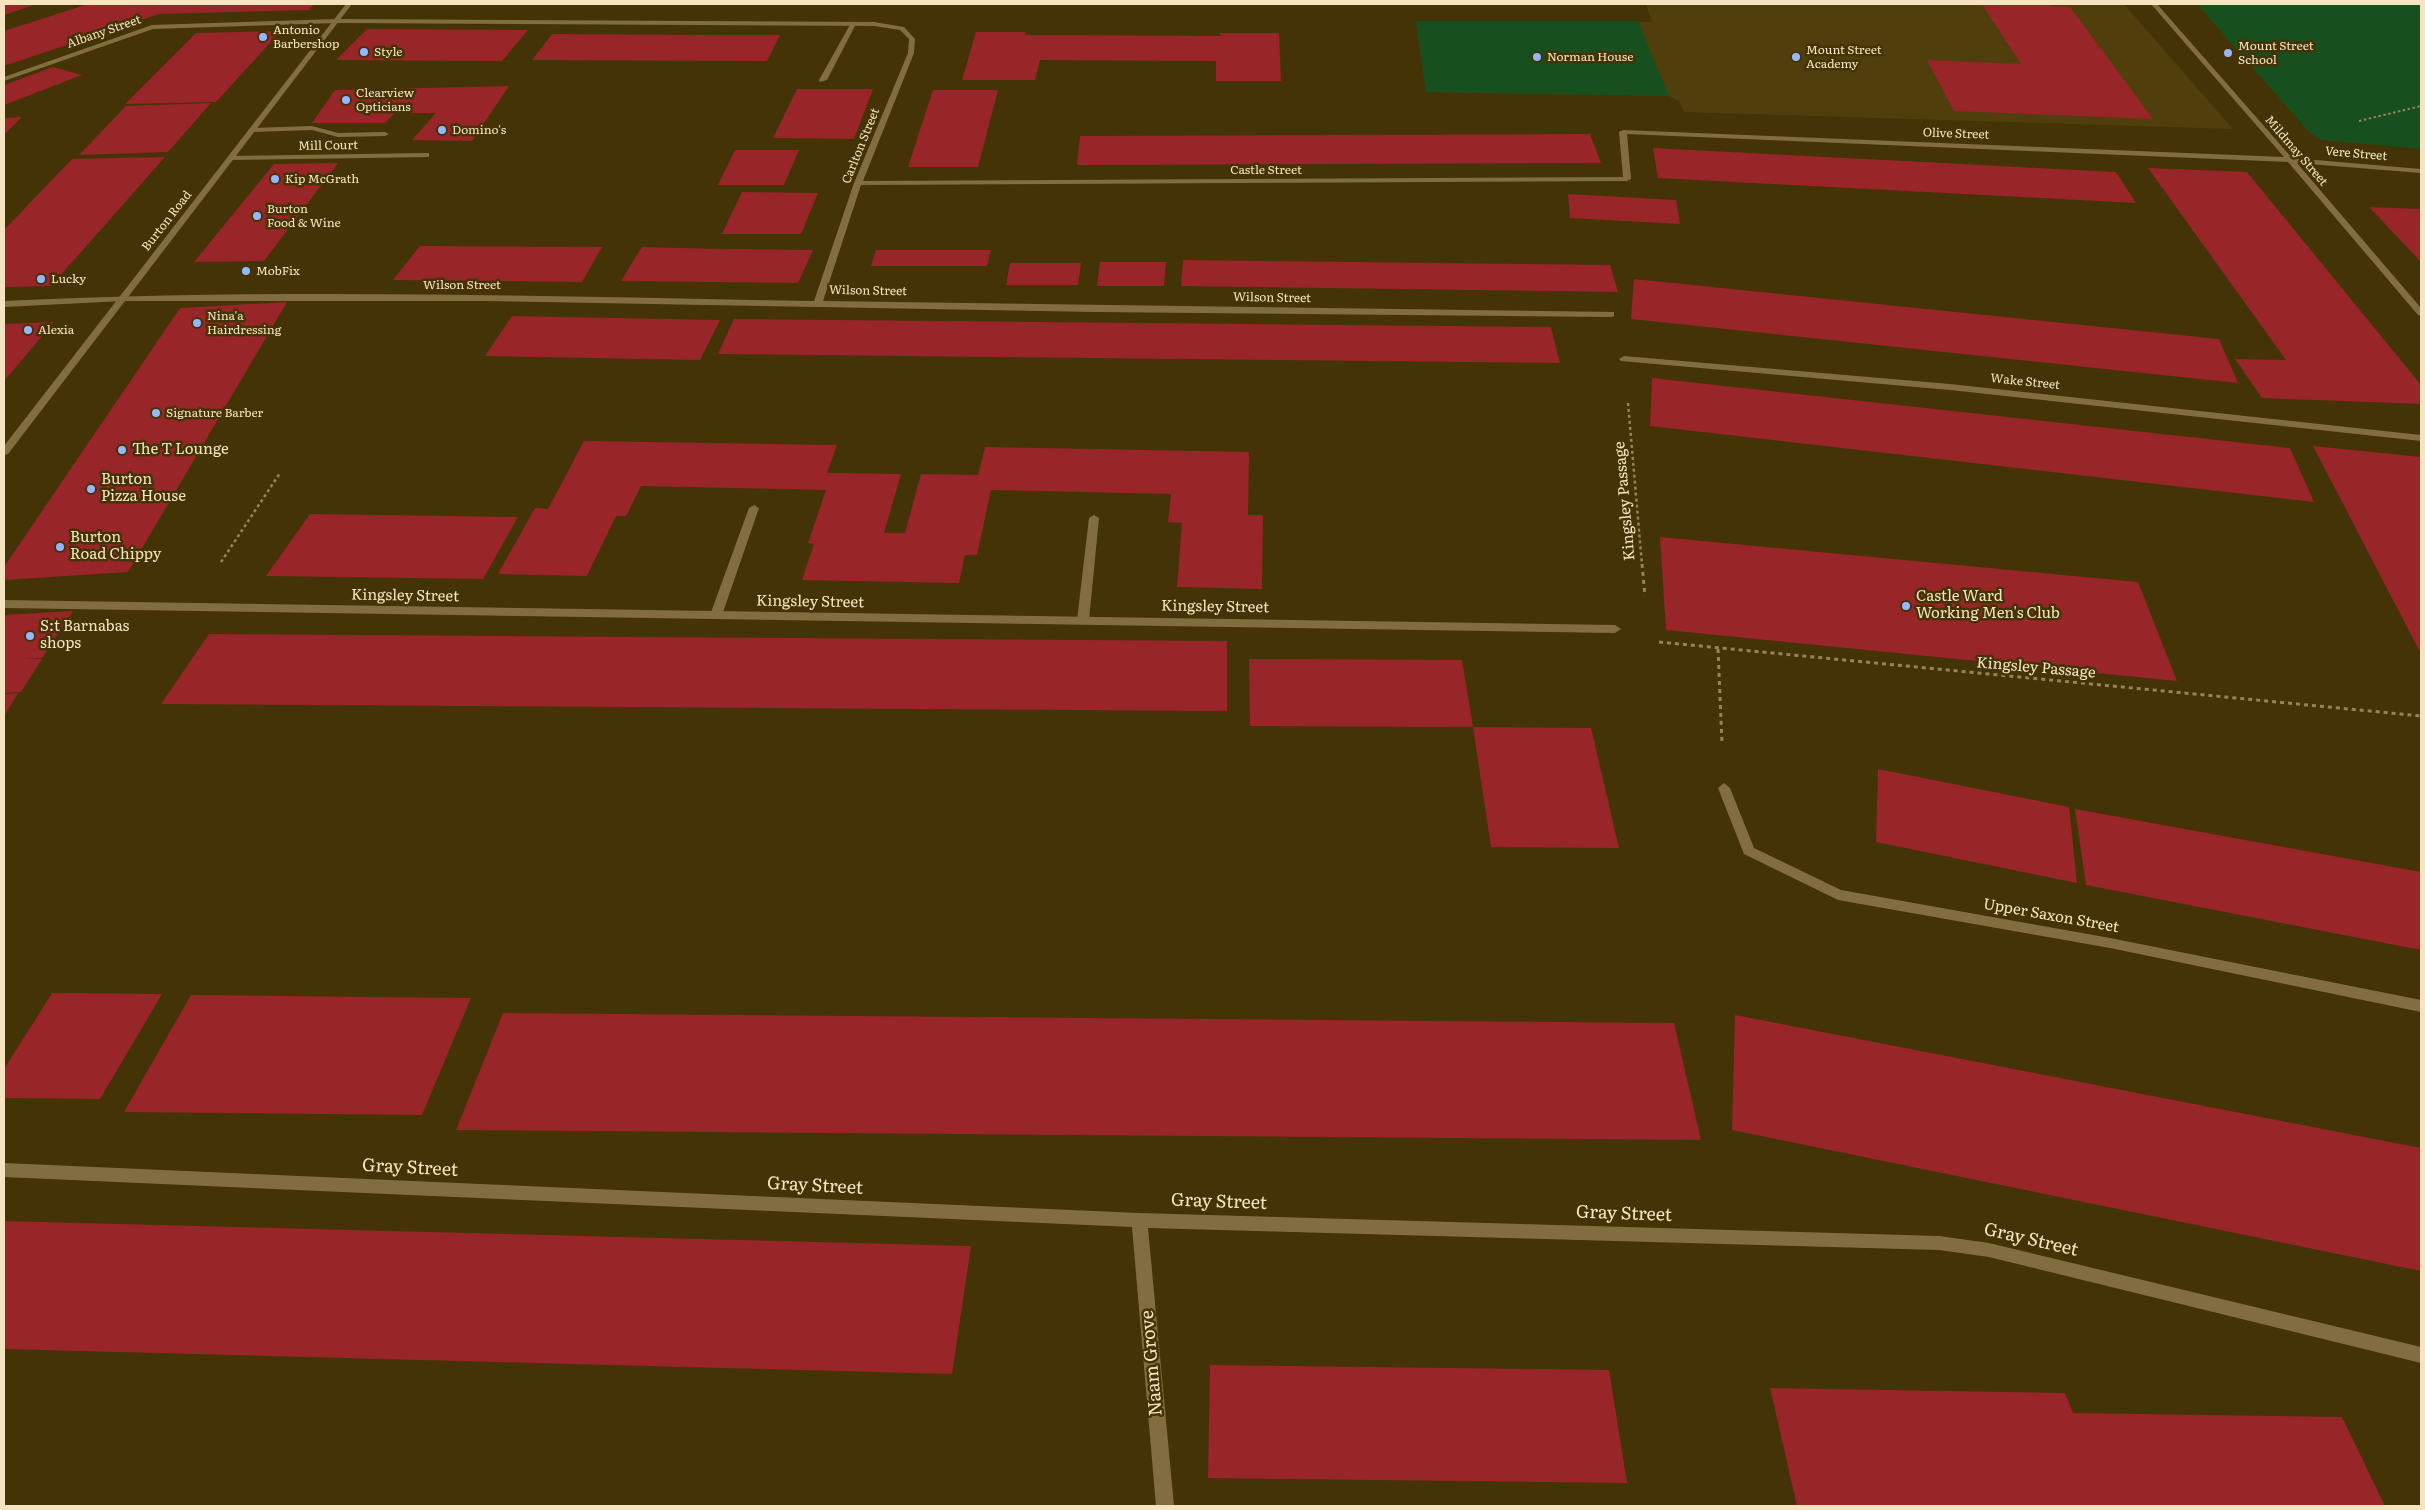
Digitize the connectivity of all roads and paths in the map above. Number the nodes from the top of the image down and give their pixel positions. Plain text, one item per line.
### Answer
1 (348, 4) edge
2 (2154, 4) edge
3 (336, 21) junction
4 (853, 24) junction
5 (874, 24) joint
6 (4, 79) edge
7 (824, 80) dead end
8 (252, 130) junction
9 (1623, 132) joint
10 (385, 134) dead end
11 (426, 155) dead end
12 (231, 158) junction
13 (2288, 160) junction
14 (2421, 171) edge
15 (858, 183) junction
16 (124, 298) junction
17 (818, 302) junction
18 (4, 304) edge
19 (2421, 313) edge
20 (1611, 314) dead end
21 (1624, 359) joint
22 (2421, 438) edge
23 (4, 452) edge
24 (280, 473) dead end
25 (754, 508) dead end
26 (1094, 518) dead end
27 (4, 604) edge
28 (191, 608) junction
29 (716, 615) junction
30 (1083, 620) junction
31 (1615, 629) joint
32 (1649, 641) junction
33 (1718, 649) junction
34 (2421, 716) edge
35 (1724, 788) joint
36 (2421, 1006) edge
37 (4, 1170) edge
38 (1139, 1220) junction
39 (2421, 1355) edge
40 (1165, 1506) edge

1 - 3 street, Burton Road
2 - 13 street, Mildmay Street
3 - 4 street, Albany Street
3 - 6 street, Albany Street
3 - 8 street, Burton Road
4 - 5 street, Albany Street
4 - 7 street
5 - 15 street, Carlton Street
8 - 10 street
8 - 12 street, Burton Road
9 - 13 street, Olive Street
9 - 15 street, Castle Street
11 - 12 street, Mill Court
12 - 16 street, Burton Road
13 - 14 street, Vere Street
13 - 19 street, Mildmay Street
15 - 17 street, Carlton Street
16 - 17 street, Wilson Street
16 - 18 street, Wilson Street
16 - 23 street, Burton Road
17 - 20 street, Wilson Street
21 - 22 street, Wake Street
21 - 32 path, Kingsley Passage
24 - 28 path
25 - 29 street
26 - 30 street
27 - 28 street, Kingsley Street
28 - 29 street, Kingsley Street
29 - 30 street, Kingsley Street
30 - 31 street, Kingsley Street
31 - 32 path, Kingsley Passage
32 - 33 path, Kingsley Passage
33 - 34 path, Kingsley Passage
33 - 35 path
35 - 36 street, Upper Saxon Street
37 - 38 street, Gray Street
38 - 39 street, Gray Street
38 - 40 street, Naam Grove

